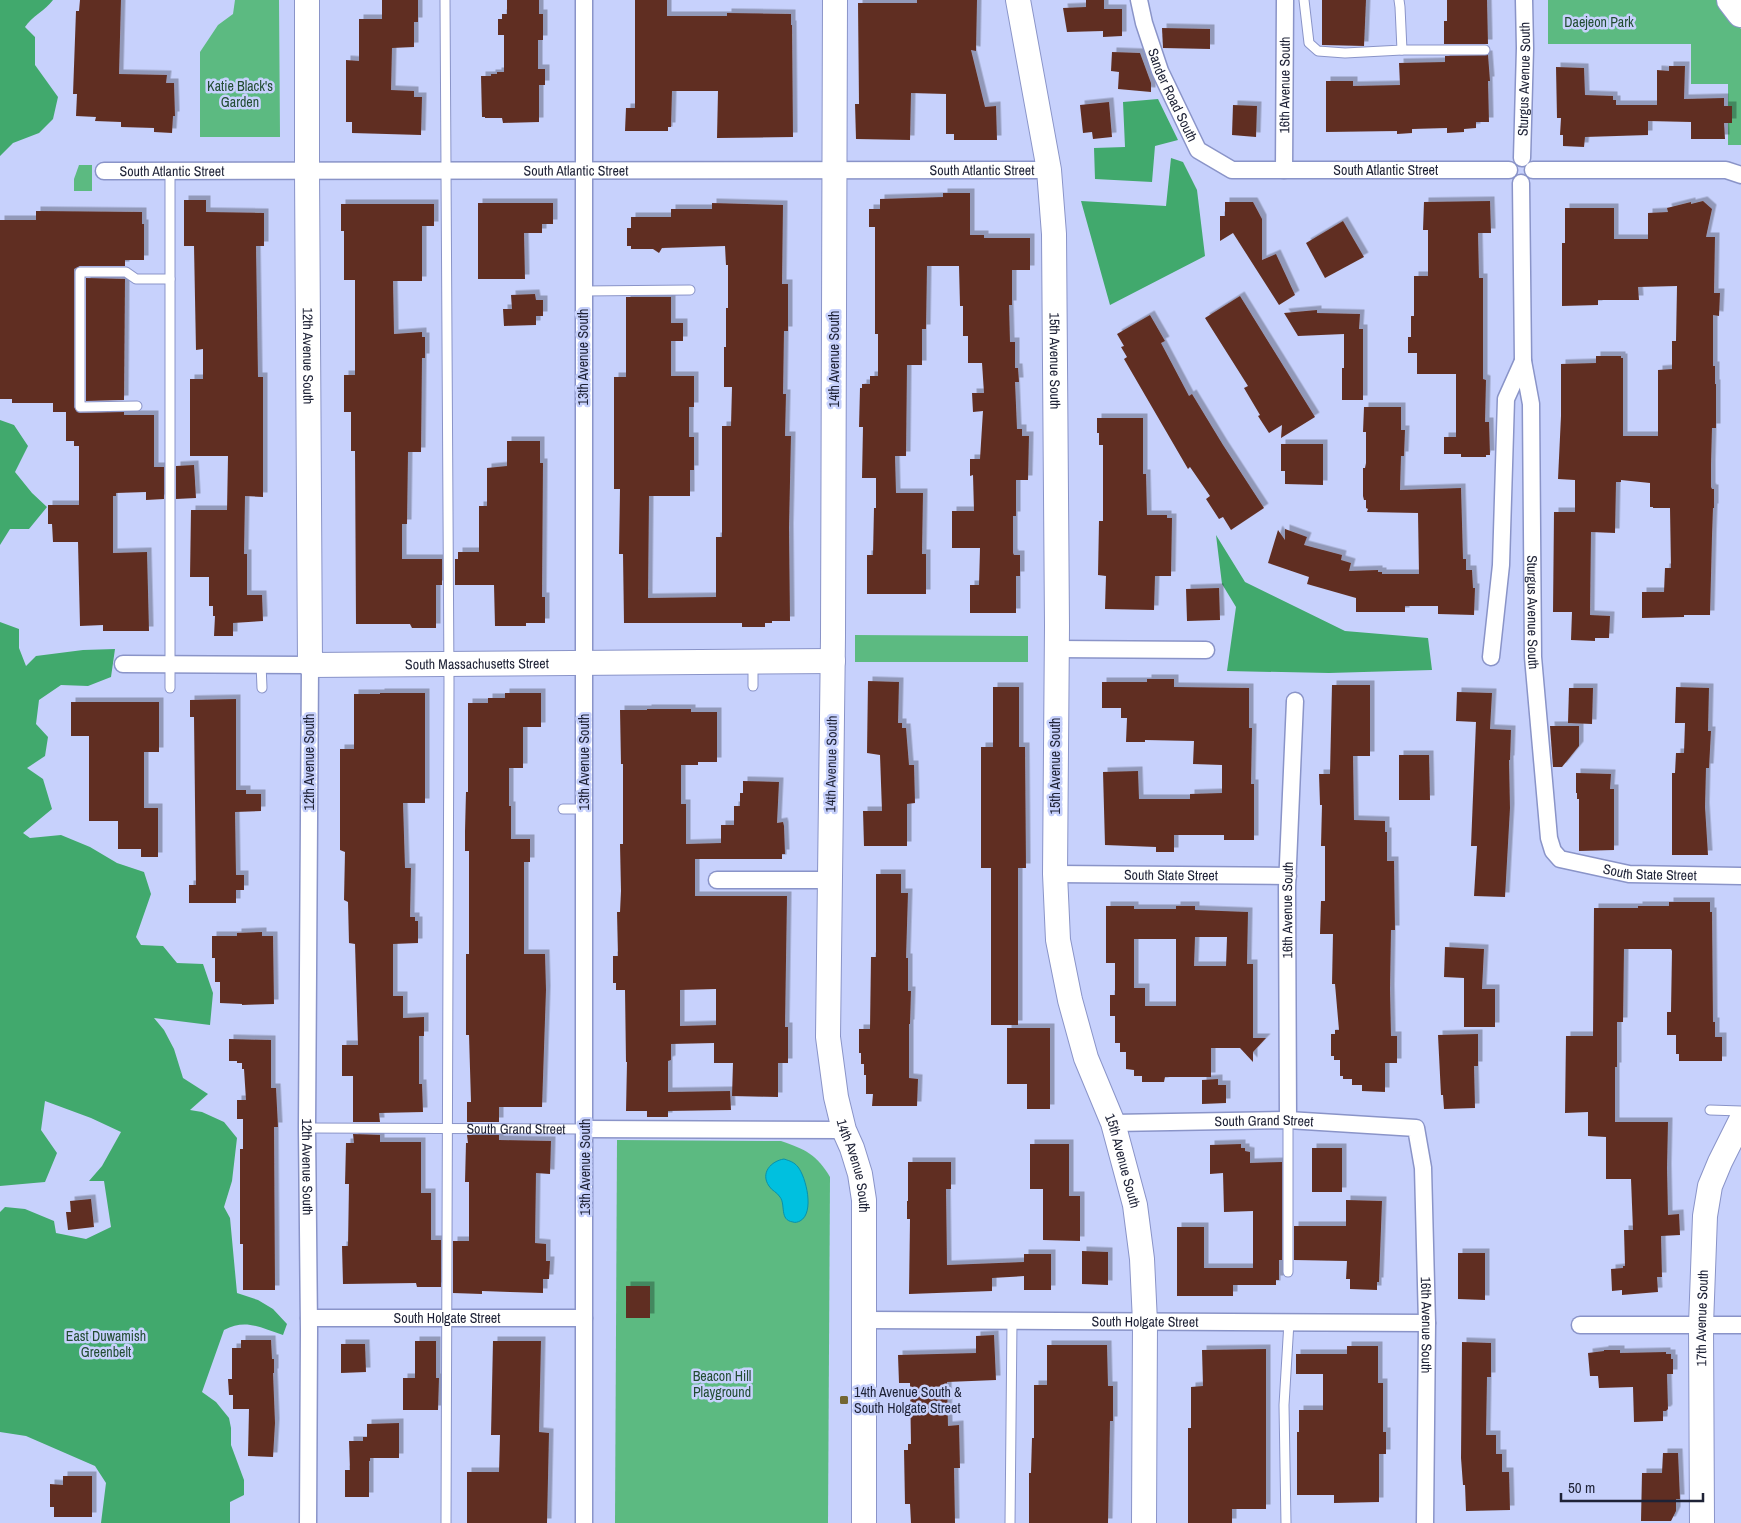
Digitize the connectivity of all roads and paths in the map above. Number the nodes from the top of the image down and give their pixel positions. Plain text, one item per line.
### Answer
1 (308, 0) edge
2 (445, 0) edge
3 (584, 0) edge
4 (835, 0) edge
5 (1018, 0) edge
6 (1139, 0) edge
7 (1285, 0) edge
8 (1304, 0) edge
9 (1399, 0) edge
10 (1524, 0) edge
11 (1731, 0) edge
12 (1741, 13) edge
13 (1402, 50) junction
14 (1485, 50) dead end
15 (1522, 158) junction
16 (446, 170) junction
17 (1048, 170) junction
18 (1232, 170) joint
19 (1284, 170) junction
20 (1508, 170) junction
21 (1533, 170) junction
22 (104, 171) dead end
23 (170, 171) junction
24 (307, 171) junction
25 (584, 171) junction
26 (834, 171) junction
27 (1740, 174) edge
28 (1521, 183) junction
29 (170, 279) junction
30 (690, 290) dead end
31 (583, 291) junction
32 (1523, 362) junction
33 (137, 406) dead end
34 (1056, 650) junction
35 (1206, 650) dead end
36 (1490, 657) dead end
37 (833, 661) junction
38 (753, 662) junction
39 (584, 663) junction
40 (123, 664) dead end
41 (170, 664) junction
42 (261, 664) junction
43 (449, 664) junction
44 (310, 665) junction
45 (753, 686) dead end
46 (170, 688) dead end
47 (262, 688) dead end
48 (1295, 700) dead end
49 (584, 808) junction
50 (563, 809) dead end
51 (1560, 859) joint
52 (1054, 874) junction
53 (1288, 876) junction
54 (1741, 876) edge
55 (717, 880) dead end
56 (829, 880) junction
57 (1710, 1110) dead end
58 (1741, 1111) edge
59 (1288, 1120) junction
60 (1741, 1120) edge
61 (1114, 1122) junction
62 (307, 1128) junction
63 (448, 1128) junction
64 (1416, 1128) joint
65 (585, 1129) junction
66 (844, 1130) junction
67 (1288, 1272) dead end
68 (309, 1318) junction
69 (447, 1318) junction
70 (584, 1318) junction
71 (864, 1320) junction
72 (1012, 1321) junction
73 (1144, 1322) junction
74 (1289, 1322) junction
75 (1427, 1324) junction
76 (1580, 1325) dead end
77 (1701, 1325) junction
78 (1741, 1325) edge
79 (308, 1523) edge
80 (446, 1523) edge
81 (584, 1523) edge
82 (864, 1523) edge
83 (1010, 1523) edge
84 (1144, 1523) edge
85 (1286, 1523) edge
86 (1426, 1523) edge
87 (1702, 1523) edge

1 - 24 street, 12th Avenue South
2 - 16 lane
3 - 25 street, 13th Avenue South
4 - 26 street, 14th Avenue South
5 - 17 street, 15th Avenue South
6 - 18 street, Sander Road South
7 - 19 street, 16th Avenue South
8 - 13 lane
9 - 13 lane
10 - 15 street, Sturgus Avenue South
11 - 12 highway
13 - 14 lane
15 - 20 street
15 - 21 street
16 - 24 street, South Atlantic Street
16 - 25 street, South Atlantic Street
16 - 43 lane
17 - 26 street, South Atlantic Street
17 - 34 street, 15th Avenue South
18 - 19 street, South Atlantic Street
19 - 20 street, South Atlantic Street
20 - 28 street
21 - 27 street
21 - 28 street
22 - 23 street, South Atlantic Street
23 - 24 street, South Atlantic Street
23 - 29 lane
24 - 44 street, 12th Avenue South
25 - 26 street, South Atlantic Street
25 - 31 street, 13th Avenue South
26 - 37 street, 14th Avenue South
28 - 32 street, Sturgus Avenue South
29 - 33 lane
29 - 41 lane
30 - 31 lane
31 - 39 street, 13th Avenue South
32 - 36 street, Sturgus Avenue South
32 - 51 street, Sturgus Avenue South
34 - 35 street
34 - 52 street, 15th Avenue South
37 - 38 street, South Massachusetts Street
37 - 56 street, 14th Avenue South
38 - 39 street, South Massachusetts Street
38 - 45 lane
39 - 43 street, South Massachusetts Street
39 - 49 street, 13th Avenue South
40 - 41 street, South Massachusetts Street
41 - 42 street, South Massachusetts Street
41 - 46 lane
42 - 44 street, South Massachusetts Street
42 - 47 lane
43 - 44 street, South Massachusetts Street
43 - 63 lane
44 - 62 street, 12th Avenue South
48 - 53 street, 16th Avenue South
49 - 50 lane
49 - 65 street, 13th Avenue South
51 - 54 street, South State Street
52 - 53 street, South State Street
52 - 61 street, 15th Avenue South
53 - 59 street, 16th Avenue South
55 - 56 street
56 - 66 street, 14th Avenue South
57 - 58 lane
59 - 61 street, South Grand Street
59 - 64 street, South Grand Street
59 - 67 lane
60 - 77 street, 17th Avenue South
61 - 73 street, 15th Avenue South
62 - 63 lane, South Grand Street
62 - 68 street, 12th Avenue South
63 - 65 lane, South Grand Street
63 - 69 lane
64 - 75 street, 16th Avenue South
65 - 66 street, South Grand Street
65 - 70 street, 13th Avenue South
66 - 71 street, 14th Avenue South
68 - 69 street, South Holgate Street
68 - 79 street, 12th Avenue South
69 - 70 street, South Holgate Street
69 - 80 lane
70 - 81 street, 13th Avenue South
71 - 72 street, South Holgate Street
71 - 82 street, 14th Avenue South
72 - 73 street, South Holgate Street
72 - 83 lane
73 - 74 street, South Holgate Street
73 - 84 street, 15th Avenue South
74 - 75 street, South Holgate Street
74 - 85 lane
75 - 86 street, 16th Avenue South
76 - 77 street
77 - 78 street
77 - 87 street, 17th Avenue South

